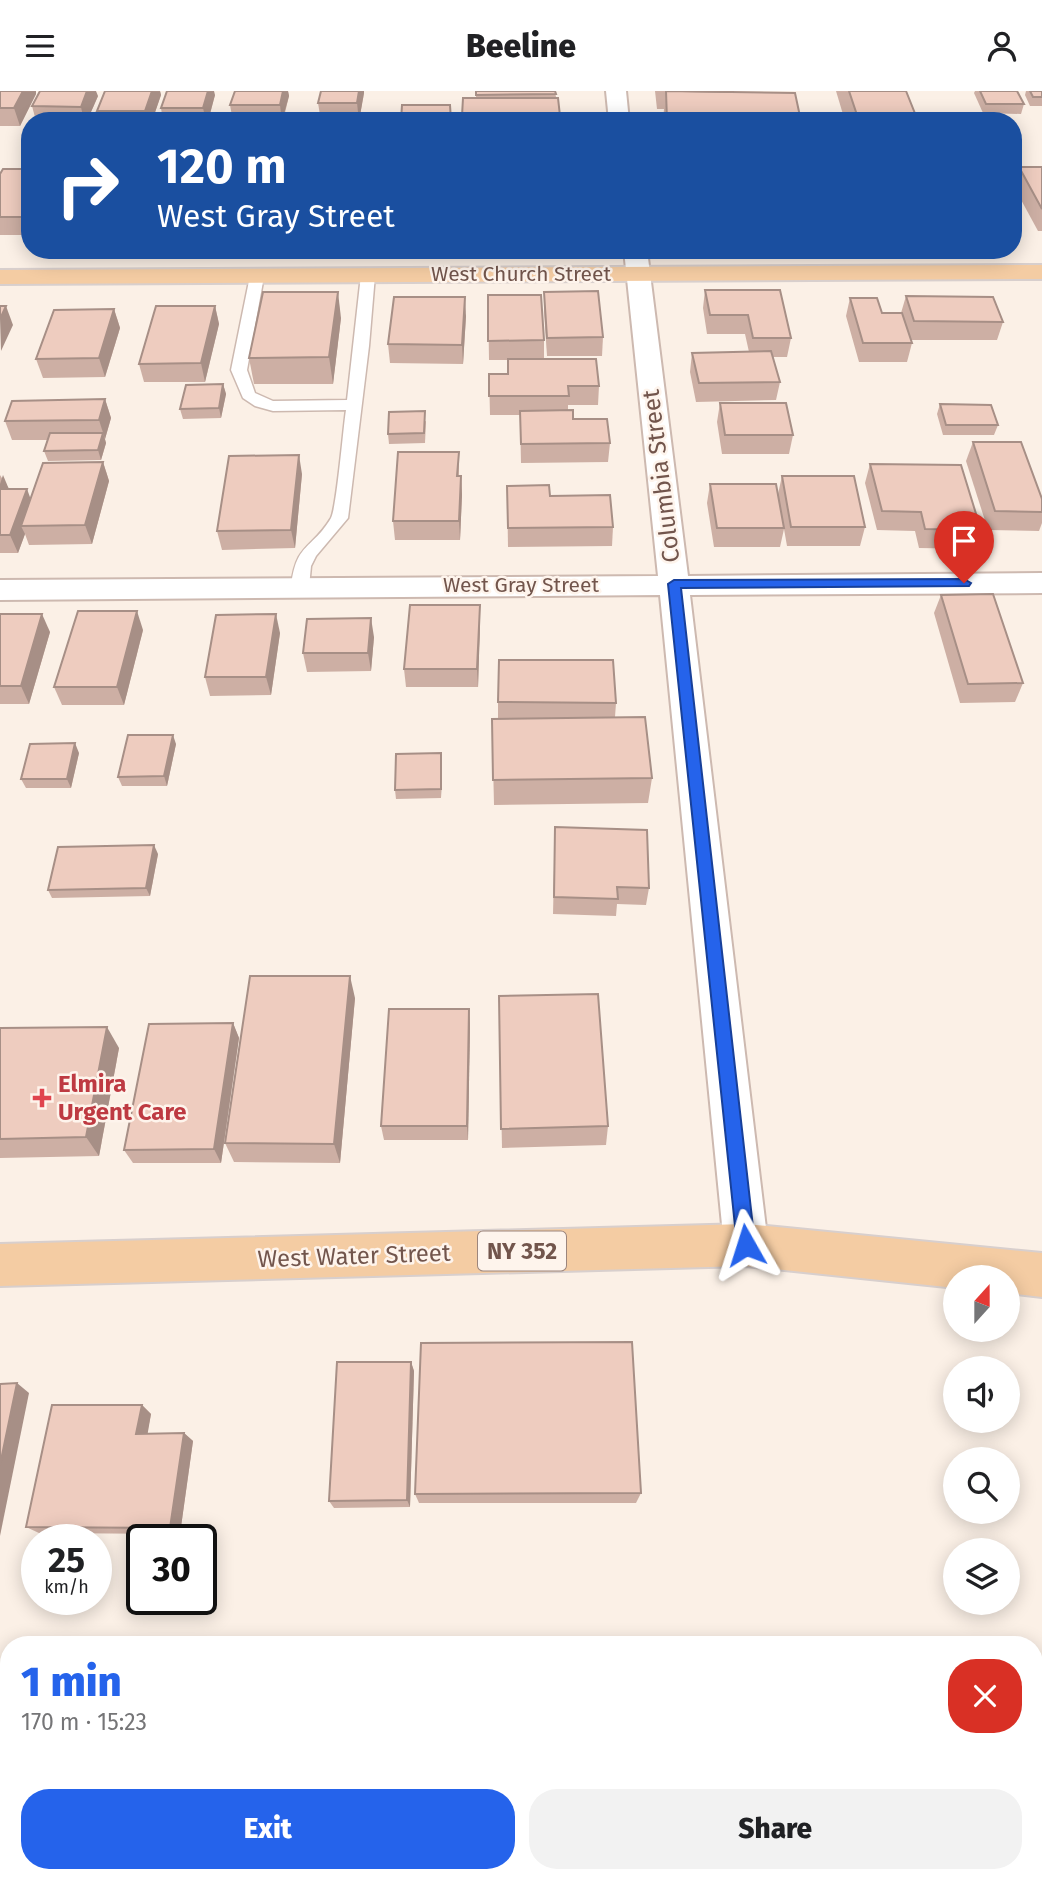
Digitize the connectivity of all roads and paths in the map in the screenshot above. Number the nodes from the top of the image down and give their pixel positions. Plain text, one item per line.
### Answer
1 (616, 91) edge
2 (618, 112) edge
3 (636, 262) edge
4 (1042, 272) edge
5 (257, 275) junction
6 (368, 275) junction
7 (0, 277) edge
8 (354, 405) junction
9 (1042, 583) edge
10 (674, 584) junction
11 (300, 587) junction
12 (0, 590) edge
13 (746, 1245) junction
14 (0, 1265) edge
15 (1042, 1275) edge

1 - 2 street
3 - 4 main road, West Church Street
3 - 6 main road, West Church Street
3 - 10 street, Columbia Street
5 - 6 main road, West Church Street
5 - 7 main road, West Church Street
5 - 8 lane
6 - 8 lane
8 - 11 lane
9 - 10 street, West Gray Street
10 - 11 street, West Gray Street
10 - 13 street, Columbia Street
11 - 12 street, West Gray Street
13 - 14 main road, West Water Street / NY 352
13 - 15 main road, West Water Street / NY 352

